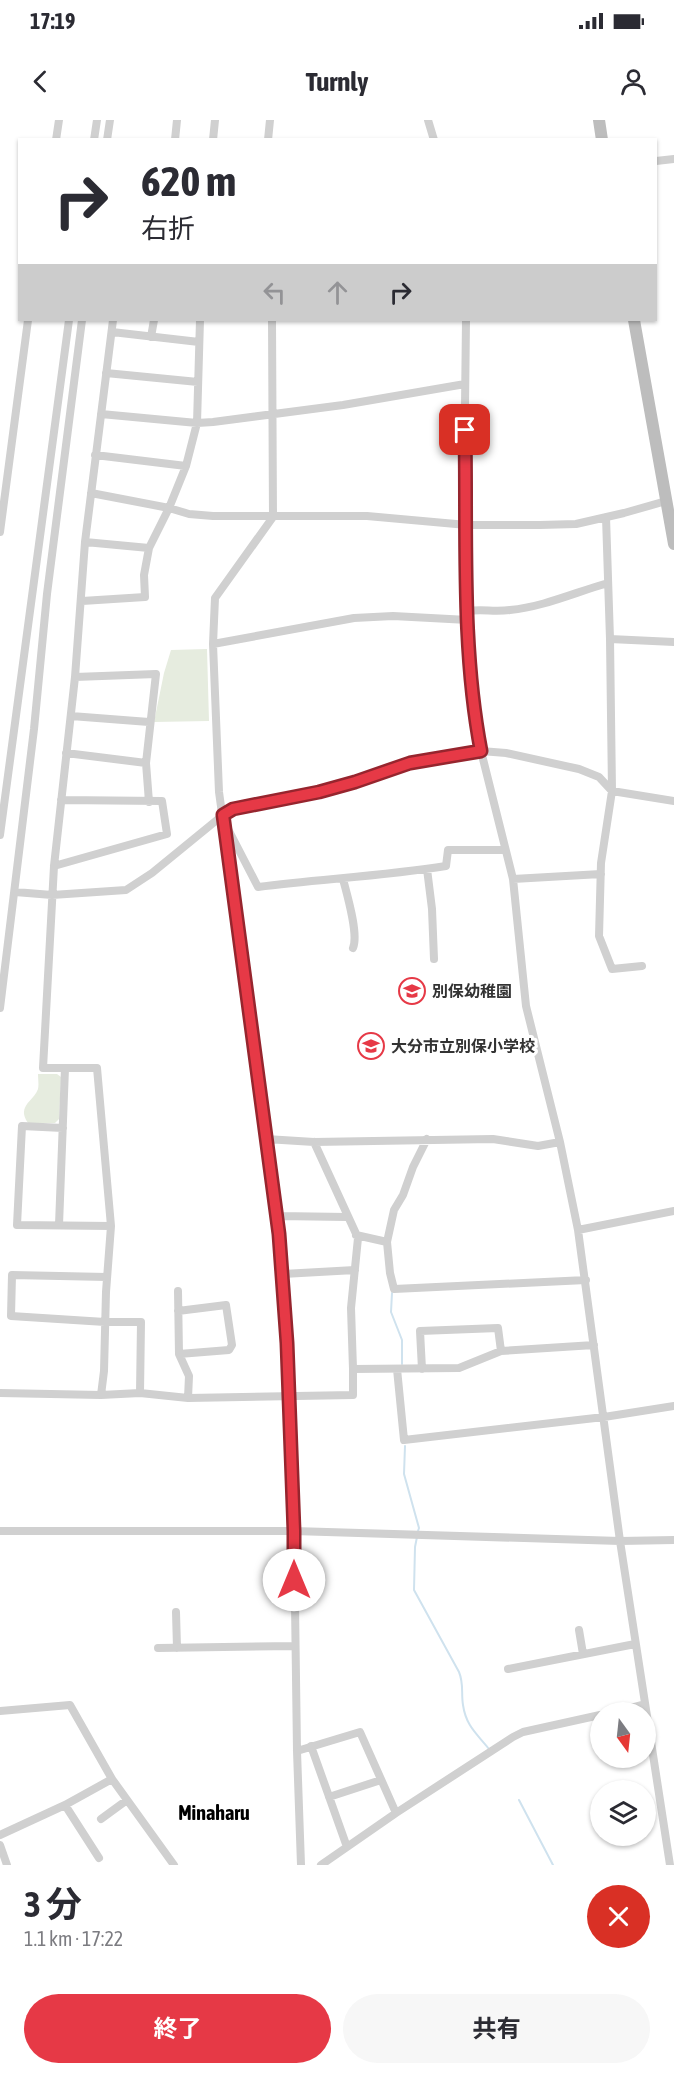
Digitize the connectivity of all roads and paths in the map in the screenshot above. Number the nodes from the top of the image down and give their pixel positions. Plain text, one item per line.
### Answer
1 (59, 120) edge
2 (97, 120) edge
3 (110, 120) edge
4 (177, 120) edge
5 (215, 120) edge
6 (270, 120) edge
7 (428, 120) edge
8 (598, 120) edge
9 (56, 138) edge
10 (94, 138) edge
11 (106, 138) edge
12 (175, 138) edge
13 (213, 138) edge
14 (268, 138) edge
15 (433, 138) edge
16 (602, 138) edge
17 (674, 159) edge
18 (657, 161) edge
19 (28, 321) edge
20 (69, 321) edge
21 (82, 321) edge
22 (113, 321) edge
23 (153, 321) edge
24 (200, 321) edge
25 (272, 321) edge
26 (466, 321) edge
27 (634, 321) edge
28 (112, 332) junction
29 (151, 337) junction
30 (199, 342) junction
31 (106, 373) junction
32 (198, 381) junction
33 (465, 384) junction
34 (101, 414) junction
35 (272, 415) junction
36 (198, 423) junction
37 (95, 454) junction
38 (186, 466) junction
39 (91, 493) junction
40 (670, 499) edge
41 (169, 508) junction
42 (273, 517) junction
43 (606, 517) junction
44 (467, 525) junction
45 (0, 532) edge
46 (85, 542) junction
47 (674, 544) edge
48 (149, 548) junction
49 (608, 583) junction
50 (82, 601) junction
51 (468, 616) junction
52 (610, 639) junction
53 (674, 642) edge
54 (213, 644) junction
55 (75, 677) junction
56 (71, 716) junction
57 (149, 722) junction
58 (481, 751) junction
59 (66, 753) junction
60 (146, 763) junction
61 (612, 791) junction
62 (61, 800) junction
63 (674, 801) edge
64 (149, 802) junction
65 (223, 815) junction
66 (225, 825) junction
67 (0, 835) edge
68 (505, 850) junction
69 (54, 866) junction
70 (427, 869) junction
71 (601, 874) junction
72 (343, 879) junction
73 (513, 879) junction
74 (15, 892) junction
75 (52, 895) junction
76 (353, 948) dead end
77 (434, 959) dead end
78 (642, 966) dead end
79 (0, 1008) edge
80 (65, 1068) junction
81 (63, 1128) junction
82 (266, 1139) junction
83 (427, 1139) junction
84 (314, 1142) junction
85 (560, 1142) junction
86 (674, 1211) edge
87 (278, 1216) junction
88 (347, 1217) junction
89 (59, 1225) junction
90 (111, 1226) junction
91 (578, 1230) junction
92 (356, 1235) junction
93 (387, 1242) junction
94 (355, 1270) junction
95 (283, 1274) junction
96 (107, 1277) junction
97 (585, 1280) junction
98 (178, 1291) dead end
99 (178, 1311) junction
100 (105, 1322) junction
101 (594, 1345) junction
102 (501, 1352) junction
103 (179, 1354) junction
104 (353, 1369) junction
105 (397, 1369) junction
106 (422, 1369) junction
107 (0, 1393) edge
108 (140, 1393) junction
109 (101, 1395) junction
110 (288, 1396) junction
111 (188, 1398) junction
112 (674, 1406) edge
113 (604, 1417) junction
114 (0, 1531) edge
115 (294, 1531) junction
116 (674, 1540) edge
117 (620, 1541) junction
118 (176, 1612) dead end
119 (579, 1630) dead end
120 (635, 1644) junction
121 (295, 1646) junction
122 (158, 1648) dead end
123 (177, 1648) junction
124 (584, 1654) junction
125 (508, 1669) dead end
126 (645, 1702) edge
127 (0, 1711) edge
128 (590, 1717) edge
129 (312, 1746) junction
130 (297, 1750) junction
131 (655, 1768) edge
132 (112, 1779) junction
133 (381, 1780) junction
134 (329, 1797) junction
135 (127, 1800) junction
136 (65, 1805) junction
137 (396, 1813) junction
138 (101, 1819) dead end
139 (0, 1835) edge
140 (0, 1845) edge
141 (347, 1847) junction
142 (99, 1858) dead end
143 (7, 1865) edge
144 (174, 1865) edge
145 (301, 1865) edge
146 (321, 1865) edge
147 (670, 1865) edge

1 - 9 street
2 - 10 street
3 - 11 street
4 - 12 street
5 - 13 street
6 - 14 street
7 - 15 street
8 - 16 main road
17 - 18 street
19 - 45 street
20 - 67 street
21 - 74 street
22 - 28 street
23 - 29 street
24 - 30 street
25 - 35 street
26 - 33 street
27 - 40 main road
28 - 29 street
28 - 31 street
29 - 30 street
30 - 32 street
31 - 32 street
31 - 34 street
32 - 36 street
33 - 35 street
33 - 44 street
34 - 36 street
34 - 37 street
35 - 36 street
35 - 42 street
36 - 38 street
37 - 38 street
37 - 39 street
38 - 41 street
39 - 41 street
39 - 46 street
40 - 43 street
40 - 47 main road
41 - 42 street
41 - 48 street
42 - 44 street
42 - 54 street
43 - 44 street
43 - 49 street
44 - 51 street
46 - 48 street
46 - 50 street
48 - 50 street
49 - 51 street
49 - 52 street
50 - 55 street
51 - 54 street
51 - 58 street
52 - 53 street
52 - 61 street
54 - 65 street
55 - 56 street
55 - 57 street
56 - 57 street
56 - 59 street
57 - 60 street
58 - 61 street
58 - 65 street
58 - 68 street
59 - 60 street
59 - 62 street
60 - 64 street
61 - 63 street
61 - 71 street
62 - 64 street
62 - 69 street
64 - 69 street
65 - 66 street
65 - 75 street
66 - 72 street
66 - 82 street
68 - 70 street
68 - 73 street
69 - 75 street
70 - 72 street
70 - 77 street
71 - 73 street
71 - 78 street
72 - 76 street
73 - 85 street
74 - 75 street
74 - 79 street
75 - 80 street
80 - 81 street
80 - 90 street
81 - 89 street
81 - 89 street
82 - 84 street
82 - 87 street
83 - 84 street
83 - 85 street
83 - 93 street
84 - 88 street
85 - 91 street
86 - 91 street
87 - 88 street
87 - 95 street
88 - 92 street
89 - 90 street
90 - 96 street
91 - 97 street
92 - 93 street
92 - 94 street
93 - 97 street
94 - 95 street
94 - 104 street
95 - 110 street
96 - 100 street
96 - 100 street
97 - 101 street
98 - 99 street
99 - 103 street
99 - 103 street
100 - 108 street
100 - 109 street
101 - 102 street
101 - 113 street
102 - 106 street
102 - 106 street
103 - 111 street
104 - 105 street
104 - 110 street
105 - 106 street
105 - 113 street
107 - 109 street
108 - 109 street
108 - 111 street
110 - 111 street
110 - 115 street
112 - 113 street
113 - 117 street
114 - 115 street
115 - 117 street
115 - 121 street
116 - 117 street
117 - 120 street
118 - 123 street
119 - 124 street
120 - 124 street
120 - 126 street
121 - 123 street
121 - 130 street
122 - 123 street
124 - 125 street
127 - 132 street
128 - 137 street
129 - 130 street
129 - 133 street
129 - 134 street
130 - 145 street
131 - 147 street
132 - 135 street
132 - 136 street
133 - 134 street
133 - 137 street
134 - 141 street
135 - 138 street
135 - 144 street
136 - 139 street
136 - 142 street
137 - 141 street
140 - 143 street
141 - 146 street

